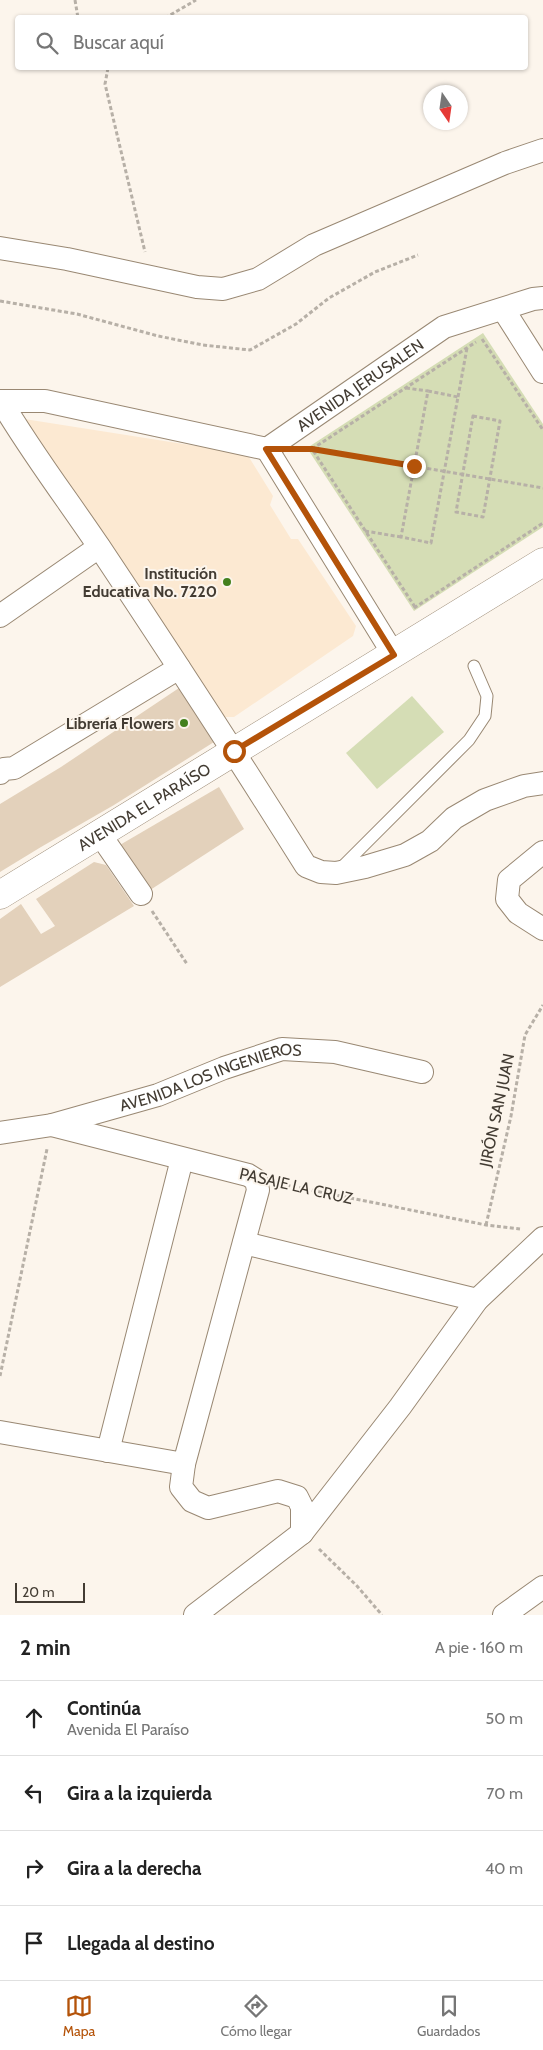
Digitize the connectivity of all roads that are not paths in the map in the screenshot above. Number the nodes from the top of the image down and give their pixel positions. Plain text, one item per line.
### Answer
1 (543, 150) edge
2 (0, 248) edge
3 (543, 298) edge
4 (503, 309) junction
5 (543, 372) edge
6 (0, 401) edge
7 (266, 449) junction
8 (99, 547) junction
9 (537, 568) edge
10 (0, 616) edge
11 (394, 655) junction
12 (474, 666) dead end
13 (179, 668) junction
14 (234, 751) junction
15 (1, 768) edge
16 (543, 783) edge
17 (100, 832) junction
18 (543, 852) edge
19 (336, 873) junction
20 (141, 894) road end
21 (0, 895) edge
22 (543, 929) edge
23 (422, 1072) dead end
24 (52, 1124) junction
25 (0, 1134) edge
26 (182, 1158) junction
27 (534, 1234) edge
28 (244, 1243) junction
29 (477, 1300) junction
30 (0, 1432) edge
31 (108, 1451) junction
32 (184, 1464) junction
33 (302, 1533) junction
34 (543, 1587) edge
35 (195, 1615) edge
36 (504, 1615) edge

1 - 2 street
3 - 4 street, AVENIDA JERUSALEN
4 - 5 street
4 - 7 street, AVENIDA JERUSALEN
6 - 7 street
6 - 8 street
7 - 11 street
8 - 10 street
8 - 13 street
9 - 11 street, AVENIDA EL PARAÍSO
11 - 14 street, AVENIDA EL PARAÍSO
12 - 19 lane
13 - 14 street
13 - 15 street
14 - 17 street, AVENIDA EL PARAÍSO
14 - 19 street
16 - 19 street
17 - 20 street
17 - 21 street, AVENIDA EL PARAÍSO
18 - 22 street
23 - 24 street, AVENIDA LOS INGENIEROS
24 - 25 street, AVENIDA LOS INGENIEROS
24 - 26 street, PASAJE LA CRUZ
26 - 28 street, PASAJE LA CRUZ
26 - 31 street
27 - 29 street
28 - 29 street
28 - 32 street
29 - 33 street
30 - 31 street
31 - 32 street
32 - 33 street
33 - 35 street
34 - 36 street

